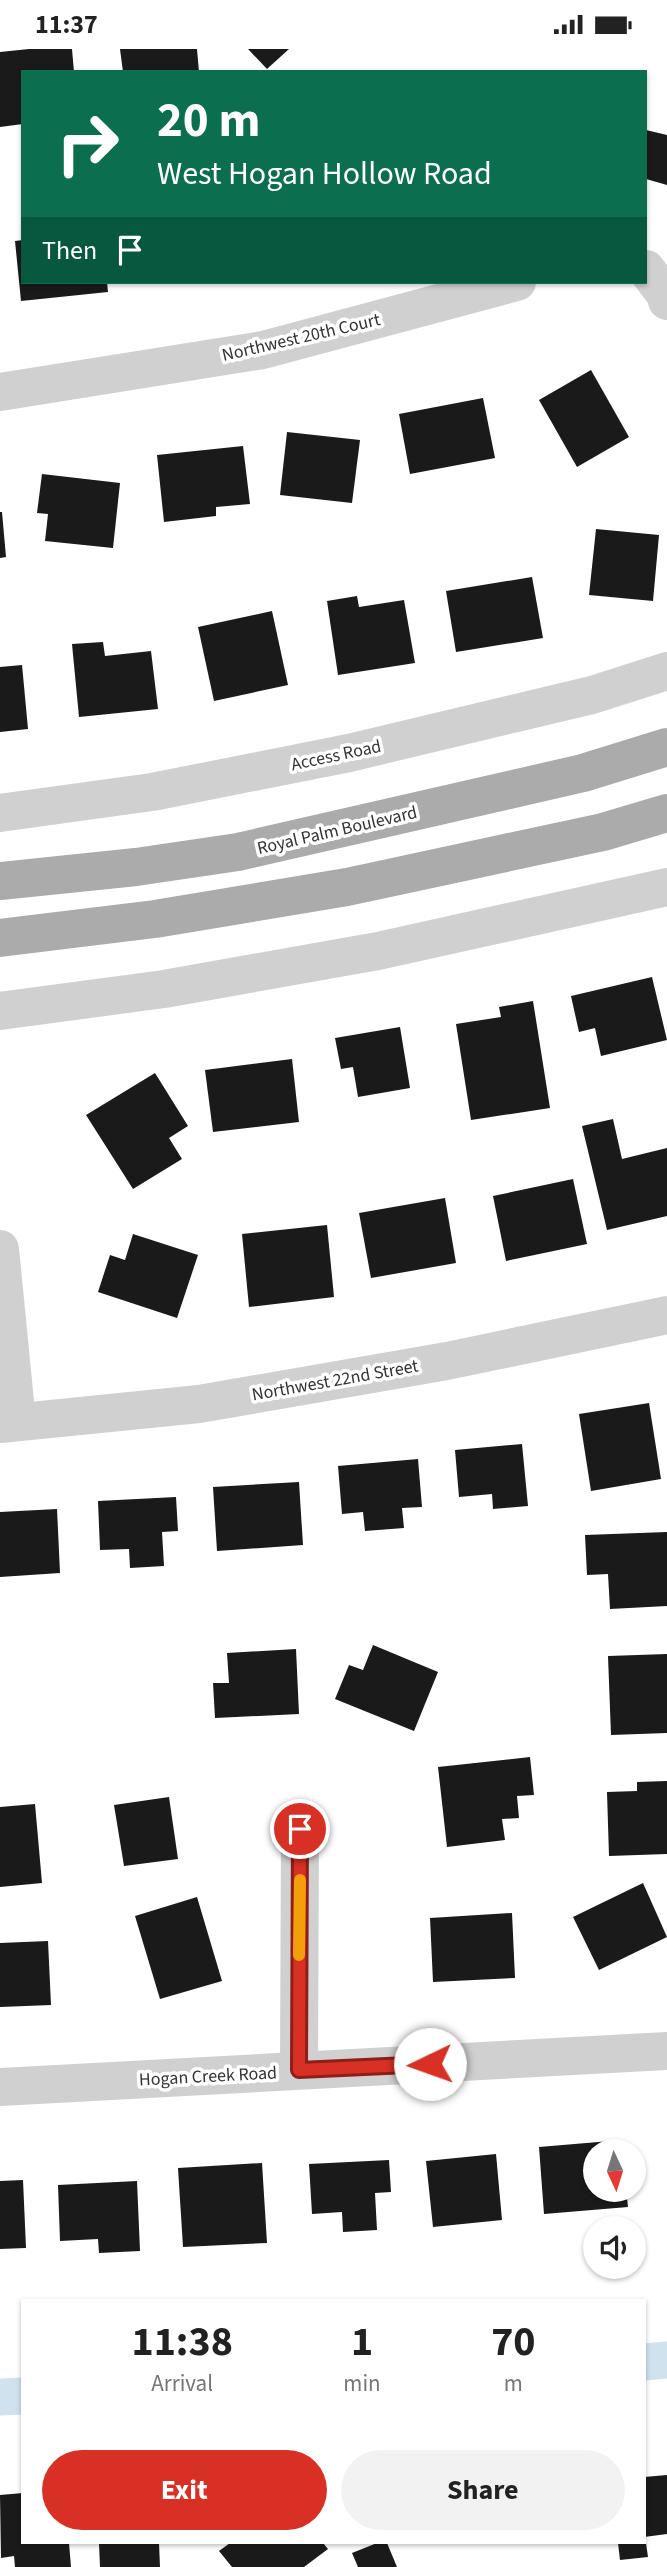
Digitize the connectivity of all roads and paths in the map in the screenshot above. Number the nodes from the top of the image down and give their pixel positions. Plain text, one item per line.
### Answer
1 (647, 270) edge
2 (510, 284) edge
3 (667, 301) edge
4 (0, 392) edge
5 (667, 671) edge
6 (667, 747) edge
7 (0, 813) edge
8 (667, 813) edge
9 (0, 881) edge
10 (667, 887) edge
11 (0, 938) edge
12 (0, 1011) edge
13 (0, 1249) edge
14 (667, 1314) edge
15 (8, 1423) edge
16 (300, 1829) dead end
17 (667, 2051) edge
18 (299, 2070) junction
19 (0, 2087) edge

1 - 3 street
2 - 4 street, Northwest 20th Court
5 - 7 street, Access Road
6 - 9 main road, Royal Palm Boulevard
8 - 11 main road
10 - 12 street
13 - 15 street
14 - 15 street, Northwest 22nd Street
16 - 18 street
17 - 18 street, Hogan Creek Road
18 - 19 street, Hogan Creek Road

